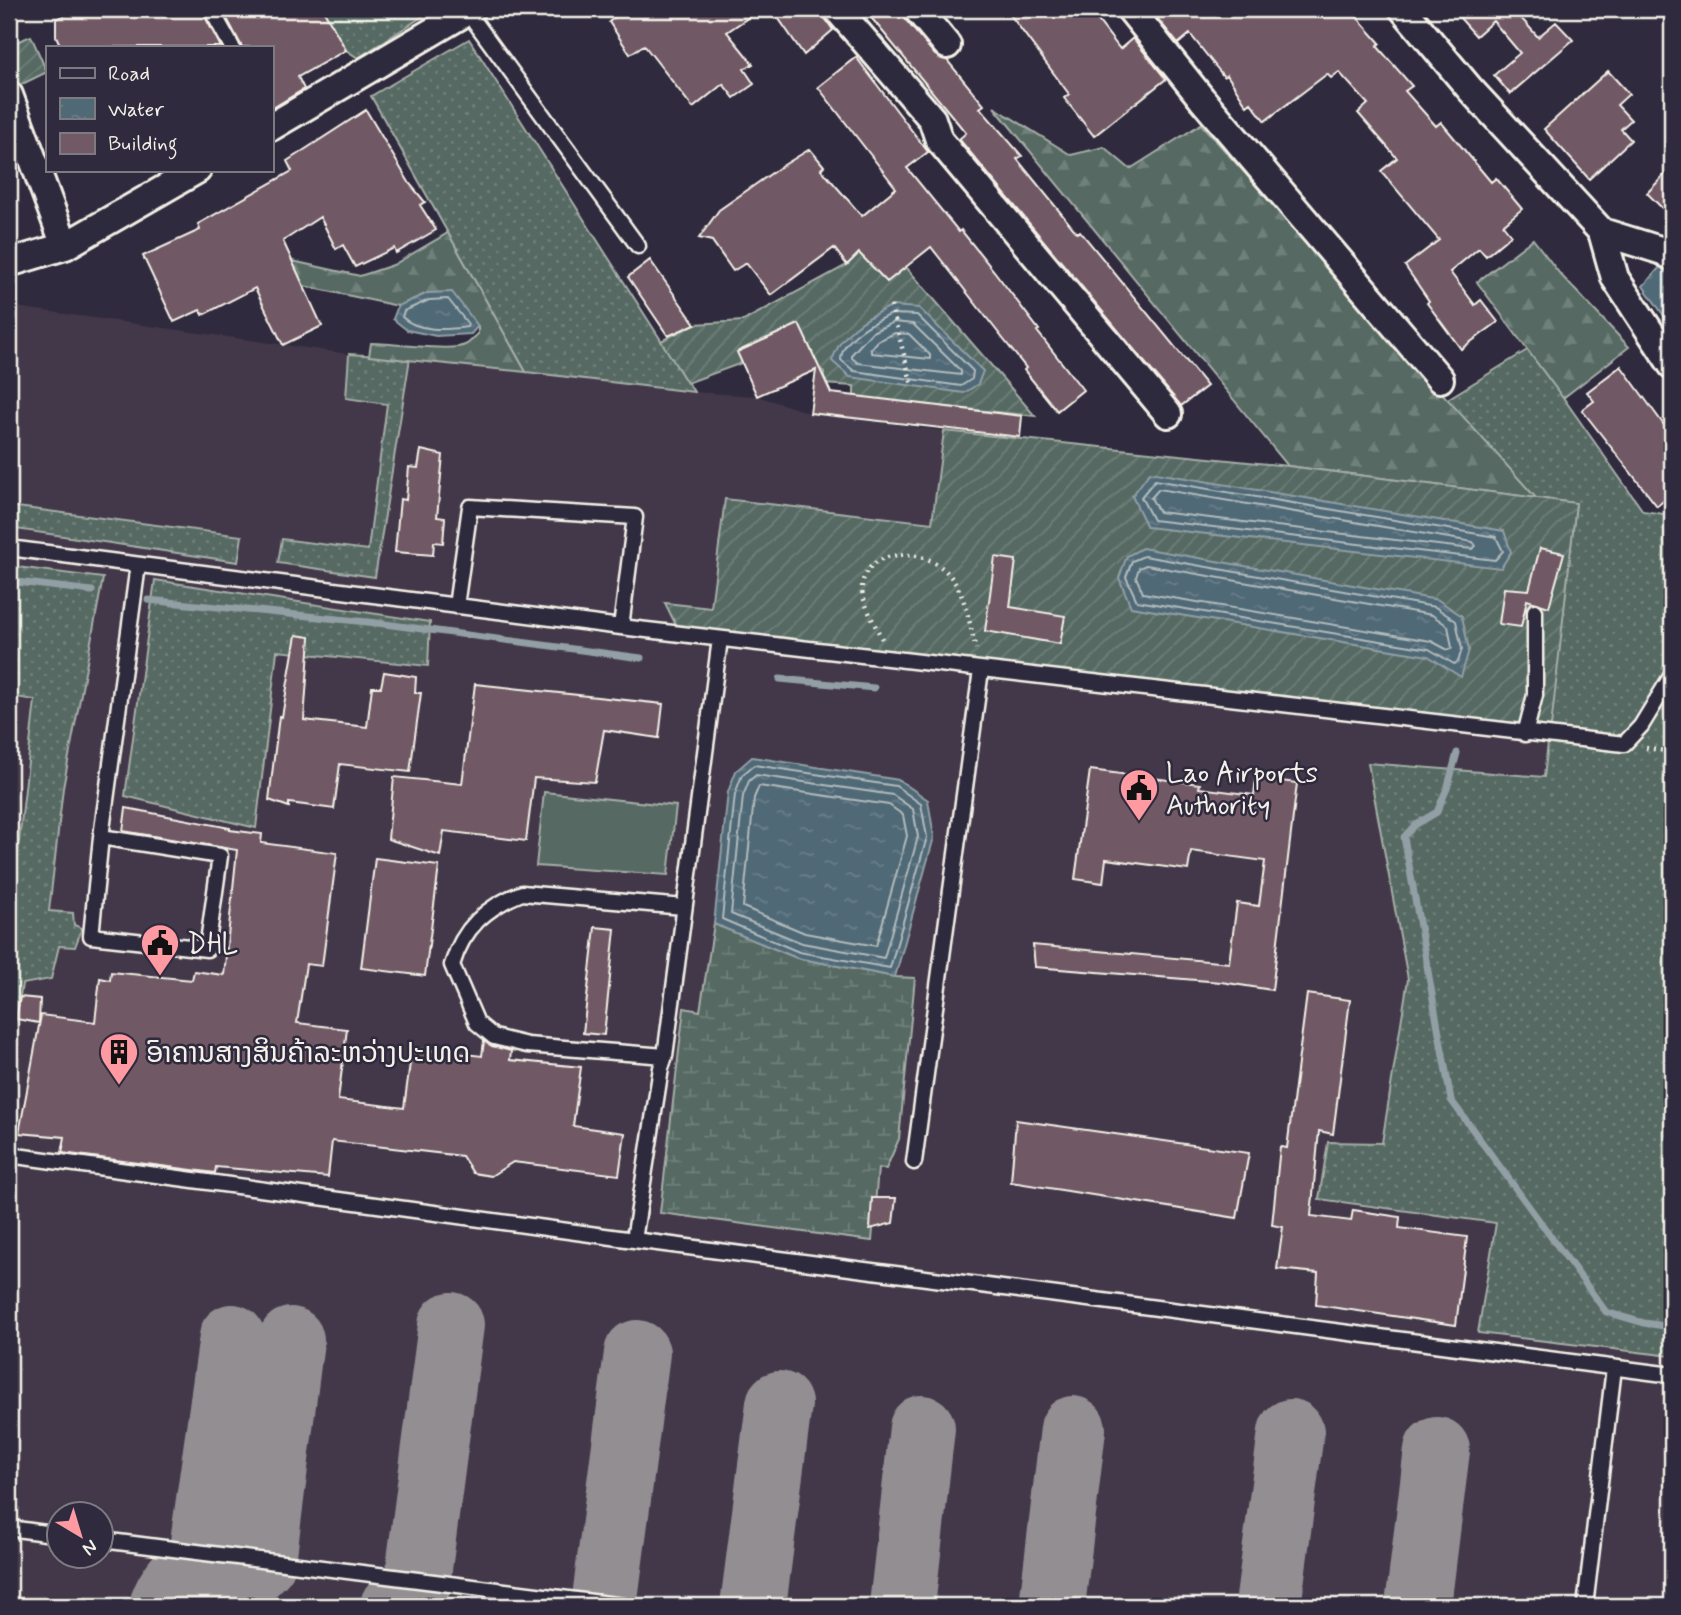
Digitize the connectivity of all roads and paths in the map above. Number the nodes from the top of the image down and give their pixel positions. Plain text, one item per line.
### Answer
1 (211, 9) edge
2 (837, 9) edge
3 (917, 9) edge
4 (1130, 9) edge
5 (1403, 9) edge
6 (469, 10) edge
7 (947, 45) dead end
8 (231, 46) edge
9 (9, 95) edge
10 (273, 123) edge
11 (194, 172) edge
12 (1602, 232) junction
13 (65, 246) junction
14 (638, 246) dead end
15 (1672, 257) edge
16 (9, 263) edge
17 (891, 306) dead end
18 (1672, 365) edge
19 (1440, 379) dead end
20 (912, 385) dead end
21 (1168, 414) dead end
22 (9, 548) edge
23 (138, 565) junction
24 (456, 606) junction
25 (1535, 611) dead end
26 (621, 627) junction
27 (720, 639) junction
28 (890, 659) junction
29 (981, 670) junction
30 (1672, 675) edge
31 (1525, 734) junction
32 (101, 837) junction
33 (684, 907) junction
34 (665, 1056) junction
35 (9, 1155) edge
36 (914, 1162) dead end
37 (634, 1240) junction
38 (1614, 1368) junction
39 (1672, 1375) edge
40 (9, 1528) edge
41 (46, 1533) edge
42 (116, 1542) edge
43 (624, 1606) edge
44 (1585, 1606) edge

1 - 8 lane
2 - 21 street
3 - 7 street
4 - 19 street
5 - 12 street
6 - 10 street
6 - 14 lane
9 - 13 street
11 - 13 street
12 - 15 street
12 - 18 street
13 - 16 street
17 - 20 path
22 - 23 lane
23 - 24 lane
23 - 32 lane
24 - 26 lane
24 - 26 lane
25 - 31 lane
26 - 27 lane
27 - 28 lane
27 - 33 lane
28 - 29 lane
28 - 29 path
29 - 31 lane
29 - 36 lane
30 - 31 lane
32 - 32 lane
33 - 34 lane
33 - 34 lane
34 - 37 lane
35 - 37 lane
37 - 38 lane
38 - 39 lane
38 - 44 lane
40 - 41 lane
42 - 43 lane

